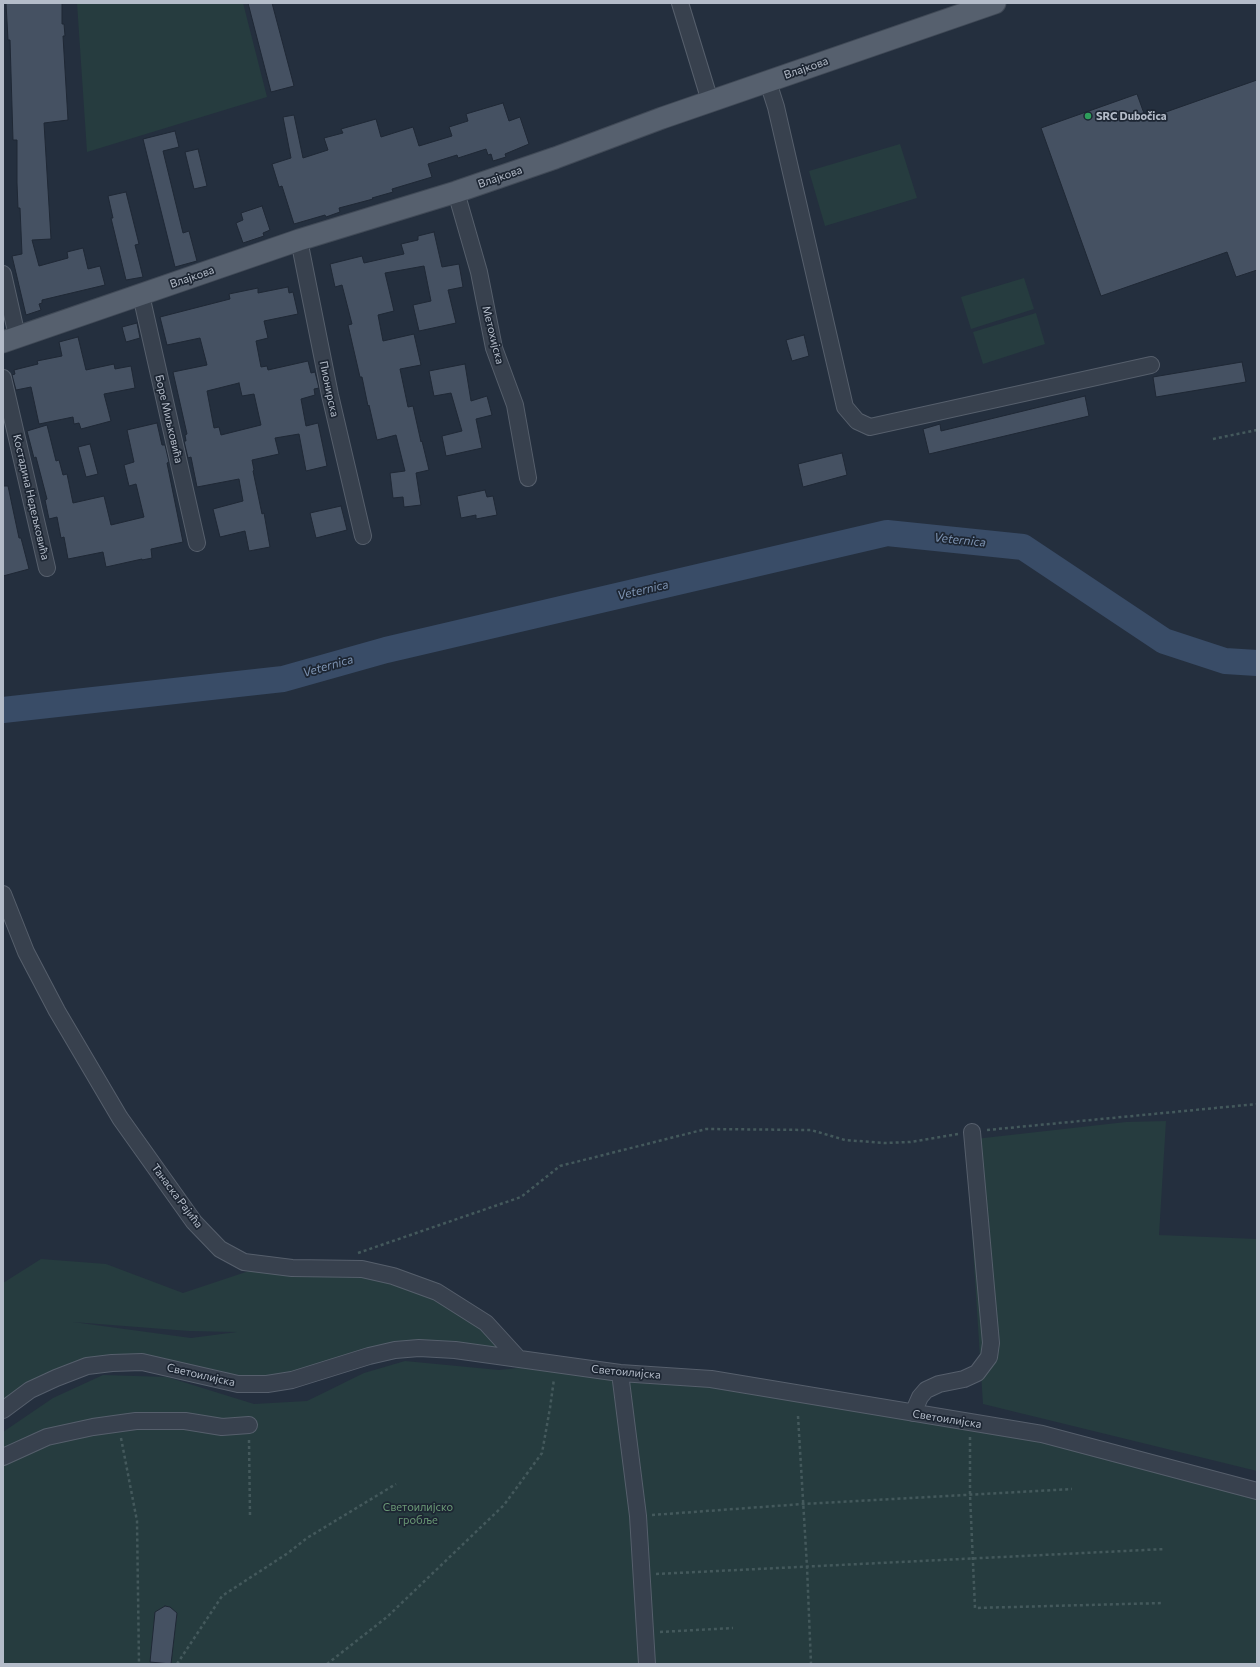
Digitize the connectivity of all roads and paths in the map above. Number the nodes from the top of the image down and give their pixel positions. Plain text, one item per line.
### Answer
1 (680, 3) edge
2 (995, 3) edge
3 (966, 7) edge
4 (768, 82) junction
5 (710, 101) junction
6 (456, 192) junction
7 (299, 240) junction
8 (3, 274) edge
9 (141, 295) junction
10 (10, 339) edge
11 (1151, 365) dead end
12 (3, 378) edge
13 (1257, 430) edge
14 (1213, 439) dead end
15 (528, 478) dead end
16 (364, 536) dead end
17 (197, 543) dead end
18 (47, 568) dead end
19 (3, 894) edge
20 (1257, 1104) edge
21 (972, 1132) junction
22 (356, 1254) dead end
23 (518, 1358) junction
24 (555, 1364) junction
25 (620, 1373) junction
26 (3, 1410) edge
27 (913, 1413) junction
28 (798, 1416) dead end
29 (118, 1424) junction
30 (249, 1426) joint
31 (970, 1437) dead end
32 (3, 1457) edge
33 (396, 1484) dead end
34 (1072, 1489) dead end
35 (1257, 1491) edge
36 (970, 1495) junction
37 (803, 1504) junction
38 (250, 1515) dead end
39 (638, 1516) junction
40 (1165, 1549) dead end
41 (973, 1559) junction
42 (807, 1567) junction
43 (642, 1575) junction
44 (1163, 1603) dead end
45 (733, 1628) dead end
46 (645, 1633) junction
47 (139, 1664) edge
48 (177, 1664) edge
49 (327, 1664) edge
50 (647, 1664) edge
51 (811, 1664) edge

1 - 5 street
2 - 3 main road, Влајкова
3 - 4 main road, Влајкова
4 - 5 main road, Влајкова
4 - 11 street
5 - 6 main road, Влајкова
6 - 7 main road, Влајкова
6 - 15 street, Метохијска
7 - 9 main road, Влајкова
7 - 16 street, Пионирска
8 - 10 street
9 - 10 main road, Влајкова
9 - 17 street, Боре Миљковића
12 - 18 street, Костадина Недељковића
13 - 14 path
19 - 23 street, Танаска Рајића
20 - 21 path
21 - 22 path
21 - 27 street
23 - 24 street, Светоилијска
23 - 26 street, Светоилијска
24 - 25 street, Светоилијска
24 - 49 path
25 - 27 street, Светоилијска
25 - 39 street
27 - 35 street, Светоилијска
28 - 37 path
29 - 30 street
29 - 32 street
29 - 47 path
30 - 38 path
31 - 36 path
33 - 48 path
34 - 36 path
36 - 37 path
36 - 41 path
37 - 39 path
37 - 42 path
39 - 43 street
40 - 41 path
41 - 42 path
41 - 44 path
42 - 43 path
42 - 51 path
43 - 46 street
45 - 46 path
46 - 50 street

